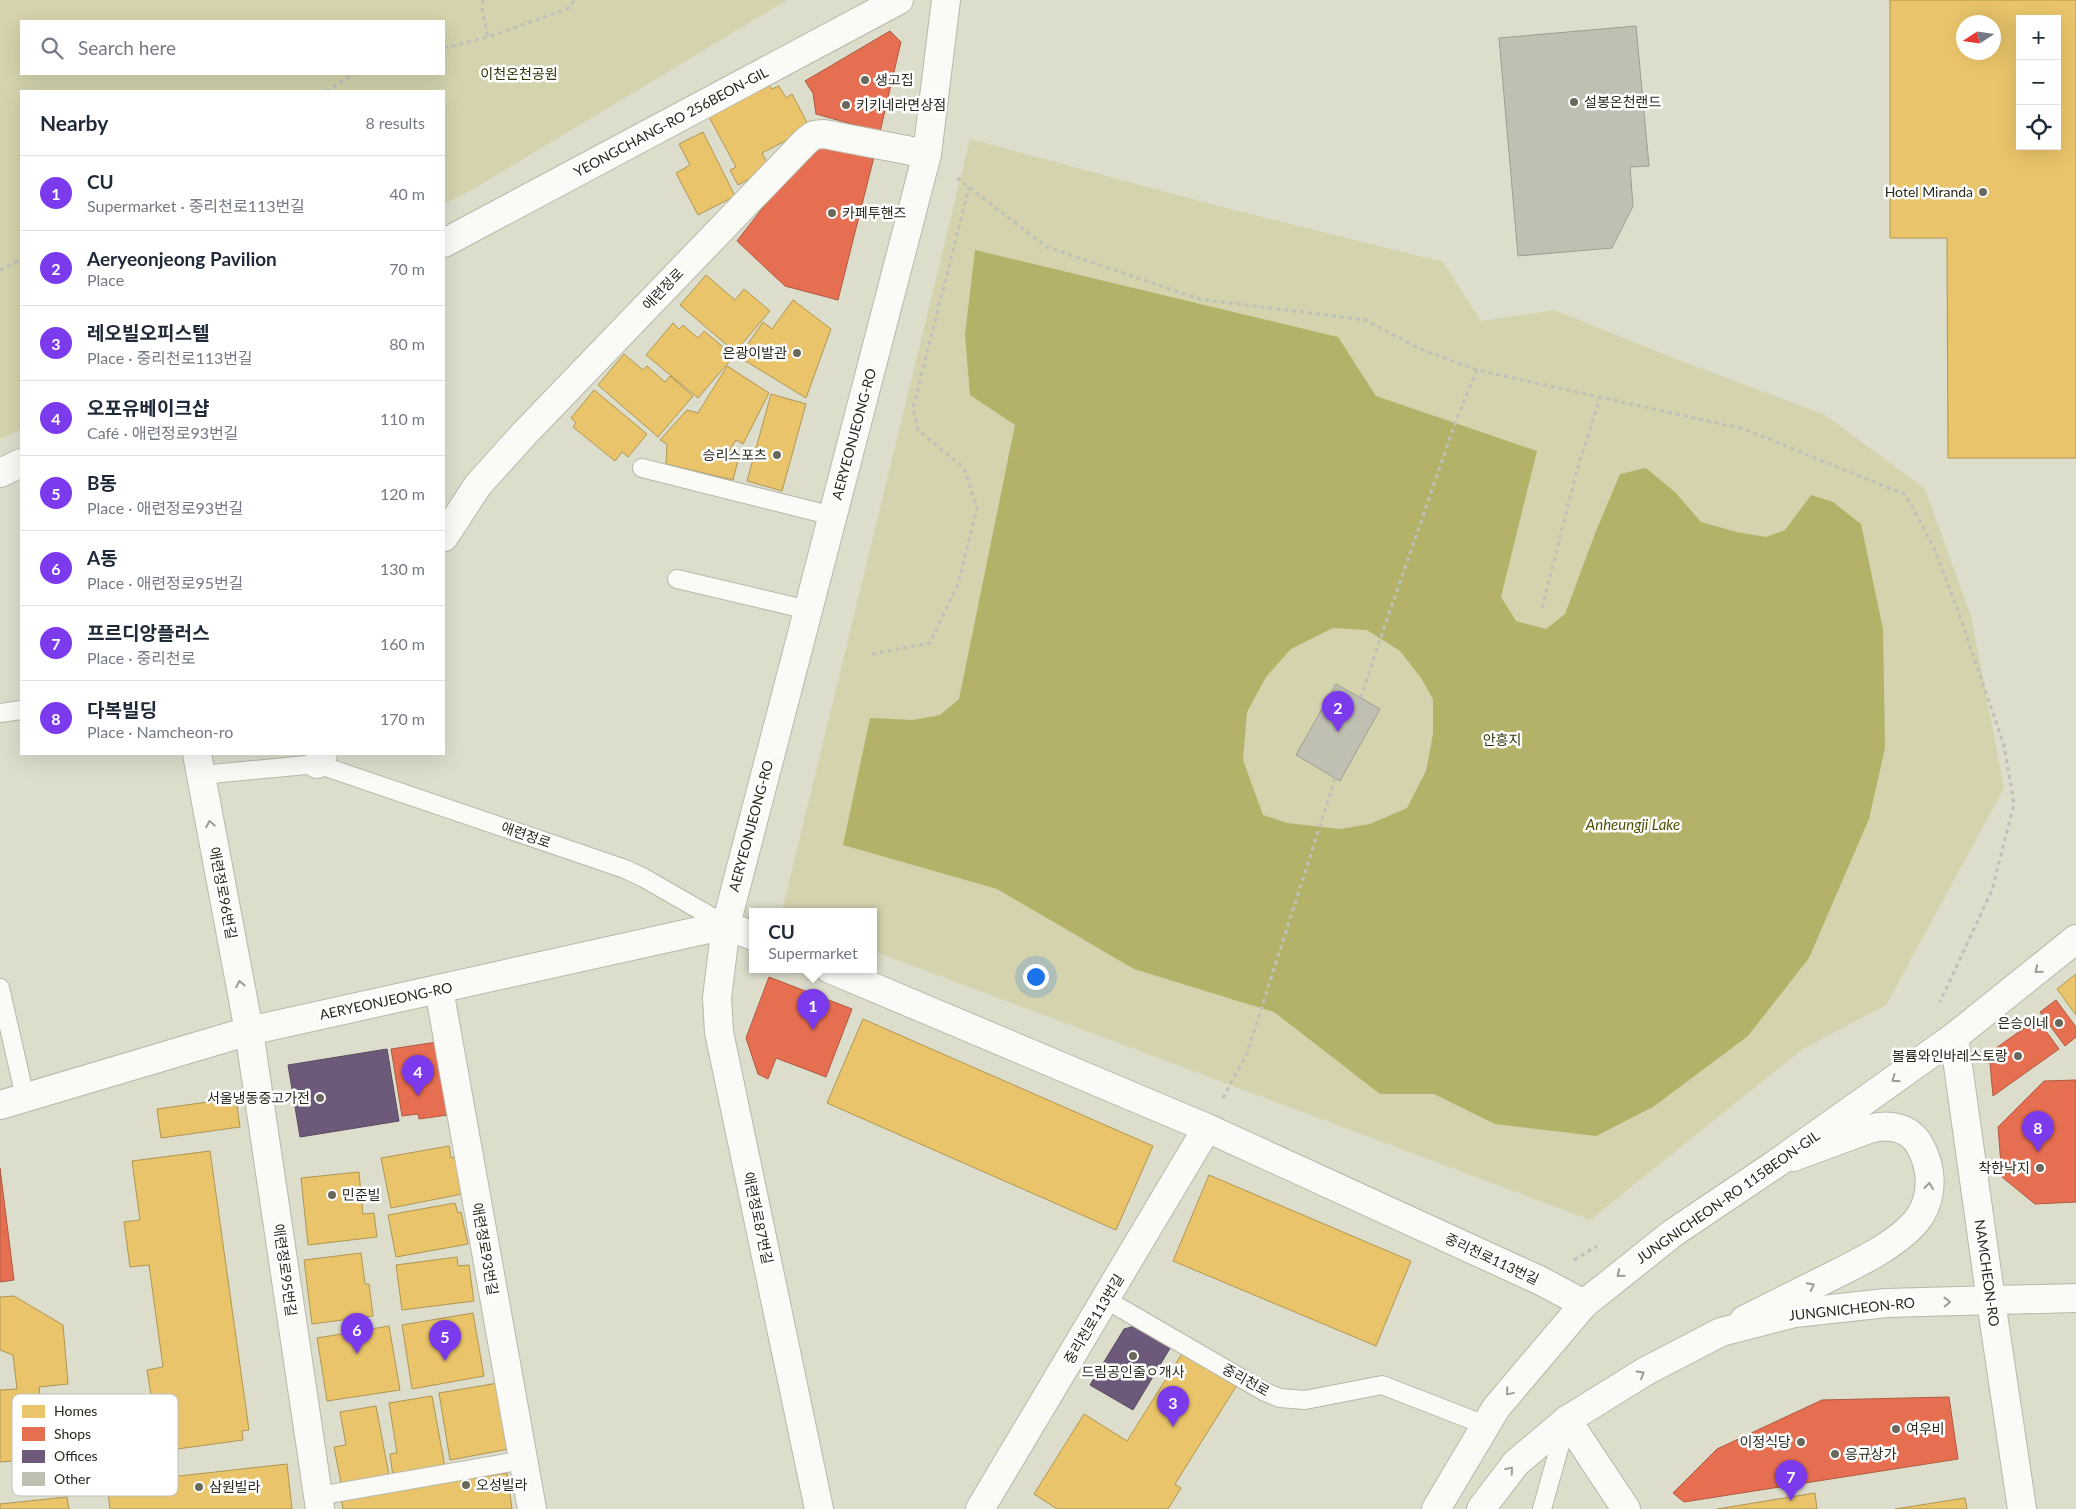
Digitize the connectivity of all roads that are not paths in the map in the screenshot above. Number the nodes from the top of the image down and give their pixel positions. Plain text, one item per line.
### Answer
1 (899, 0) edge
2 (946, 0) edge
3 (927, 154) junction
4 (445, 242) edge
5 (20, 463) edge
6 (642, 468) dead end
7 (0, 473) edge
8 (833, 516) junction
9 (445, 535) edge
10 (677, 579) dead end
11 (808, 610) junction
12 (20, 710) edge
13 (0, 713) edge
14 (320, 759) edge
15 (199, 764) edge
16 (726, 925) junction
17 (749, 934) edge
18 (2076, 939) edge
19 (839, 973) edge
20 (0, 988) edge
21 (439, 990) junction
22 (249, 1031) junction
23 (1954, 1037) junction
24 (12, 1101) edge
25 (1207, 1128) junction
26 (1777, 1163) junction
27 (2076, 1298) edge
28 (1105, 1300) junction
29 (1991, 1301) junction
30 (1584, 1304) junction
31 (1721, 1332) junction
32 (1567, 1420) junction
33 (1485, 1425) junction
34 (523, 1460) junction
35 (319, 1502) edge
36 (532, 1509) edge
37 (819, 1509) edge
38 (980, 1509) edge
39 (1436, 1509) edge
40 (1481, 1509) edge
41 (1542, 1509) edge
42 (1626, 1509) edge
43 (2022, 1509) edge

1 - 4 street, YEONGCHANG-RO 256BEON-GIL
2 - 3 street, AERYEONJEONG-RO
3 - 8 street, AERYEONJEONG-RO
3 - 9 street, 애련정로
5 - 7 street
6 - 8 lane
8 - 11 street, AERYEONJEONG-RO
10 - 11 lane
11 - 16 street, AERYEONJEONG-RO
12 - 13 lane
14 - 15 lane, 애련정로
14 - 16 lane, 애련정로
22 -> 15 street, 애련정로96번길
16 - 17 street
16 - 21 street, AERYEONJEONG-RO
16 - 37 street, 애련정로87번길
18 -> 23 street, JUNGNICHEON-RO 115BEON-GIL
19 - 25 street, 중리천로113번길
20 - 24 lane
21 - 22 street, AERYEONJEONG-RO
21 - 34 street, 애련정로93번길
22 - 24 street, AERYEONJEONG-RO
22 - 35 street, 애련정로95번길
23 -> 26 street, JUNGNICHEON-RO 115BEON-GIL
23 - 29 street, NAMCHEON-RO
25 - 28 street, 중리천로113번길
25 - 30 street, 중리천로113번길
26 -> 30 street, JUNGNICHEON-RO 115BEON-GIL
31 -> 26 street
27 - 29 street, JUNGNICHEON-RO
28 - 33 lane, 중리천로
28 - 38 street, 중리천로113번길
31 -> 29 street, JUNGNICHEON-RO
29 - 43 street, NAMCHEON-RO
30 -> 33 street, JUNGNICHEON-RO 115BEON-GIL
32 -> 31 street, JUNGNICHEON-RO
40 -> 32 street, JUNGNICHEON-RO
32 - 41 lane
32 - 42 street
33 - 39 street, JUNGNICHEON-RO 115BEON-GIL
34 - 35 lane
34 - 36 street, 애련정로93번길

